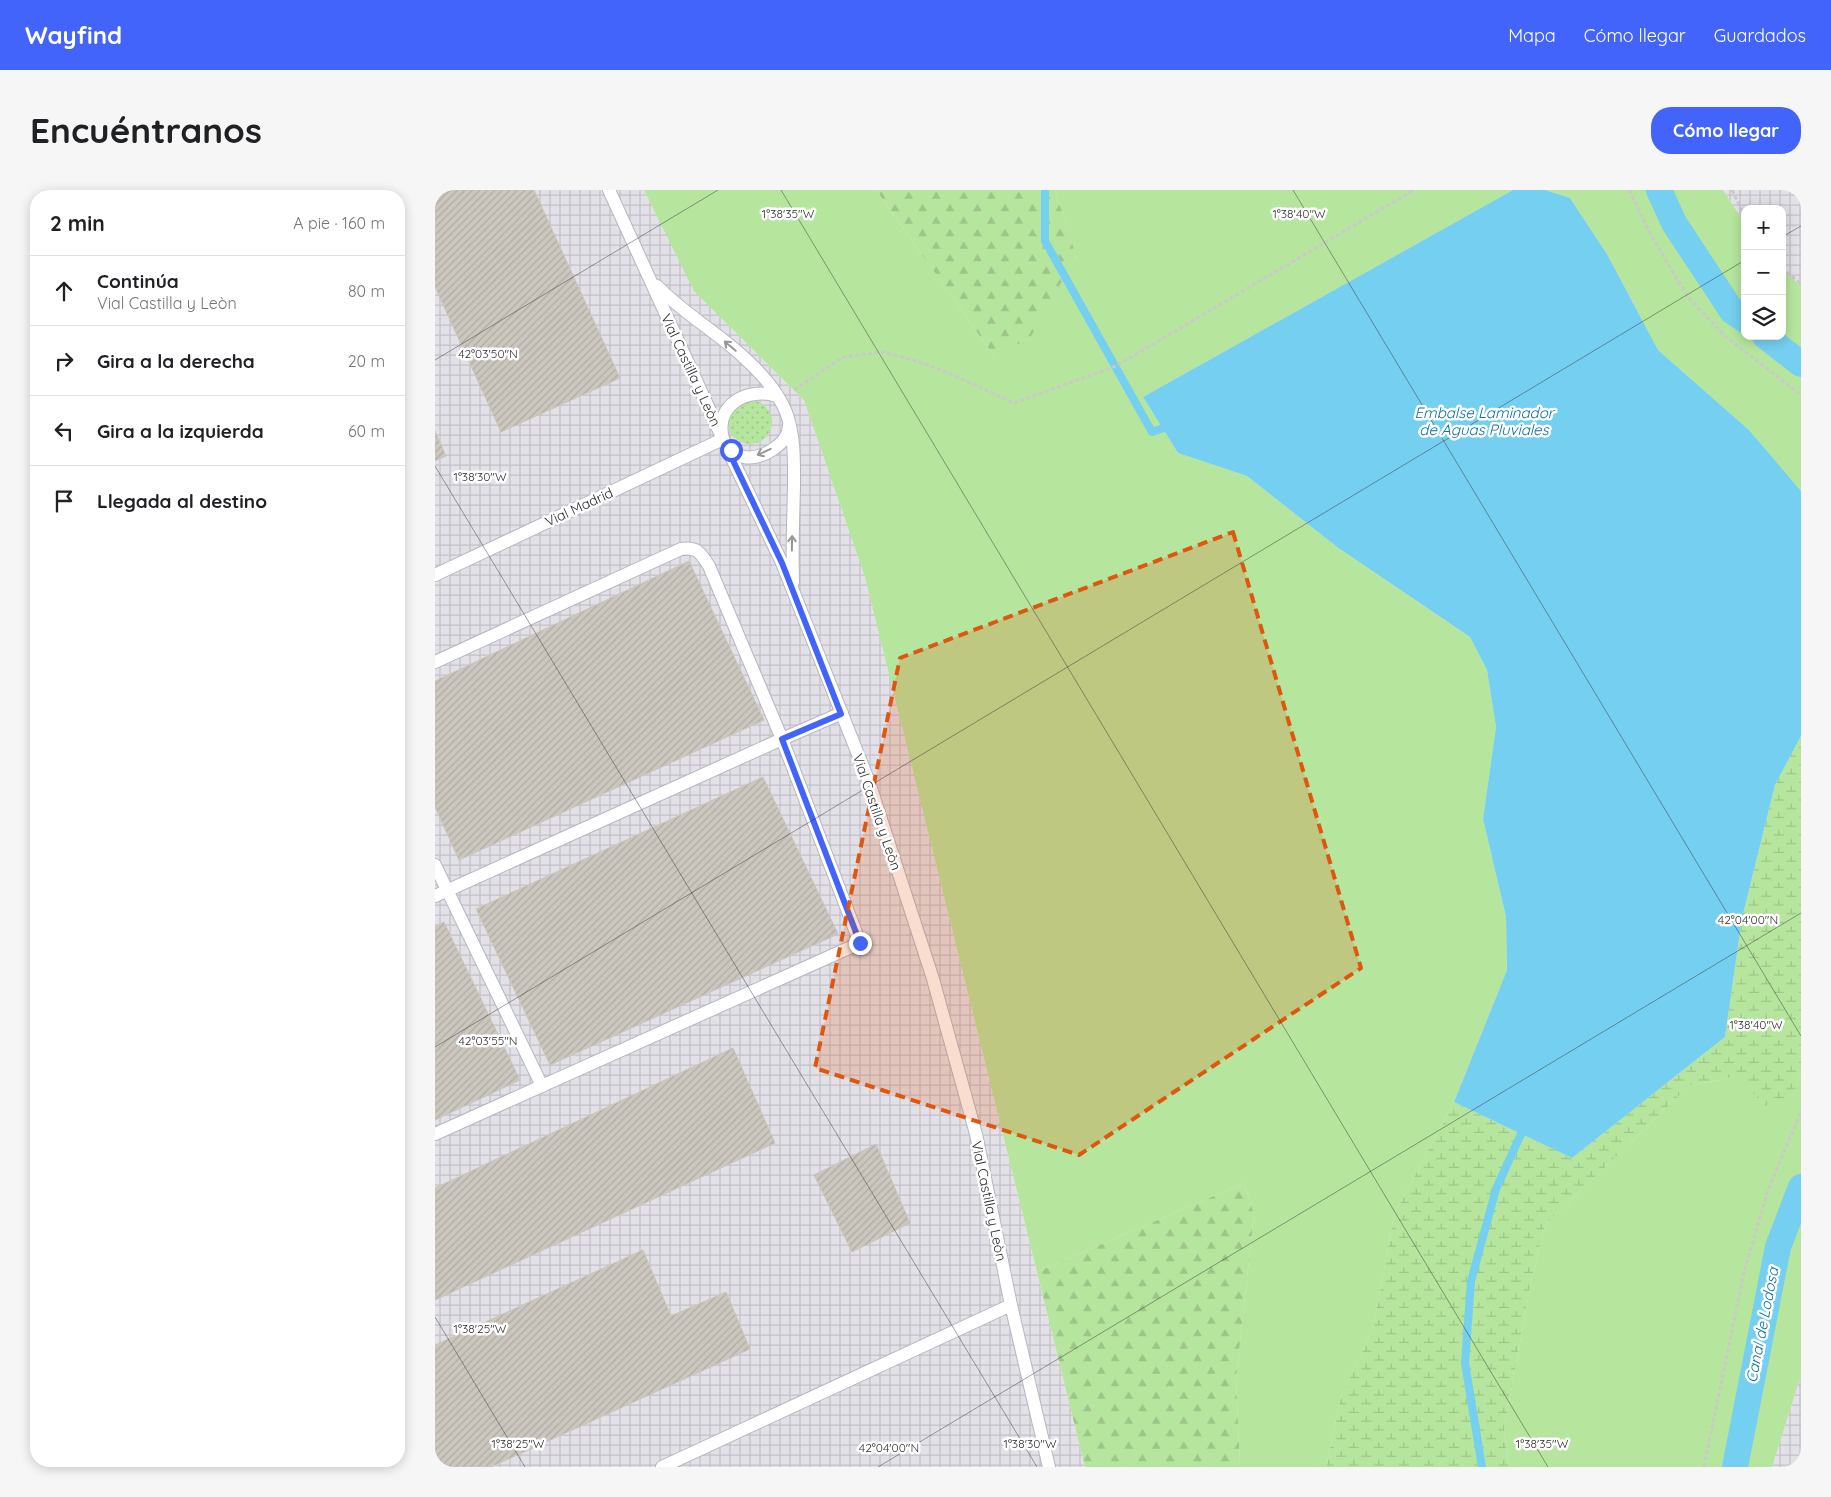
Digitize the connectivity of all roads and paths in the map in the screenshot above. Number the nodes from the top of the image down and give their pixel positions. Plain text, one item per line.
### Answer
1 (609, 190) edge
2 (1414, 190) edge
3 (1629, 190) edge
4 (1733, 190) edge
5 (1741, 208) edge
6 (1786, 271) edge
7 (649, 277) junction
8 (1801, 284) edge
9 (1801, 395) edge
10 (781, 397) junction
11 (789, 424) junction
12 (725, 443) junction
13 (435, 574) edge
14 (793, 592) junction
15 (435, 662) edge
16 (841, 714) junction
17 (782, 739) junction
18 (435, 865) edge
19 (441, 893) edge
20 (542, 1086) junction
21 (1801, 1112) edge
22 (435, 1134) edge
23 (1011, 1305) junction
24 (662, 1467) edge
25 (1049, 1467) edge
26 (1704, 1467) edge

1 - 7 lane, Vial Castilla y Leòn
2 - 10 path
3 - 9 path
4 - 5 path
6 - 8 path
10 -> 7 lane
7 - 12 lane, Vial Castilla y Leòn
10 - 11 lane
10 - 12 lane
11 -> 12 lane
14 -> 11 lane
12 - 13 lane, Vial Madrid
12 - 14 lane, Vial Castilla y Leòn
14 - 16 lane, Vial Castilla y Leòn
15 - 17 lane
16 - 17 lane
16 - 23 lane, Vial Castilla y Leòn
17 - 19 lane
17 - 20 lane
18 - 19 lane
19 - 20 lane
20 - 22 lane
21 - 26 path
23 - 24 lane
23 - 25 lane, Vial Castilla y Leòn

